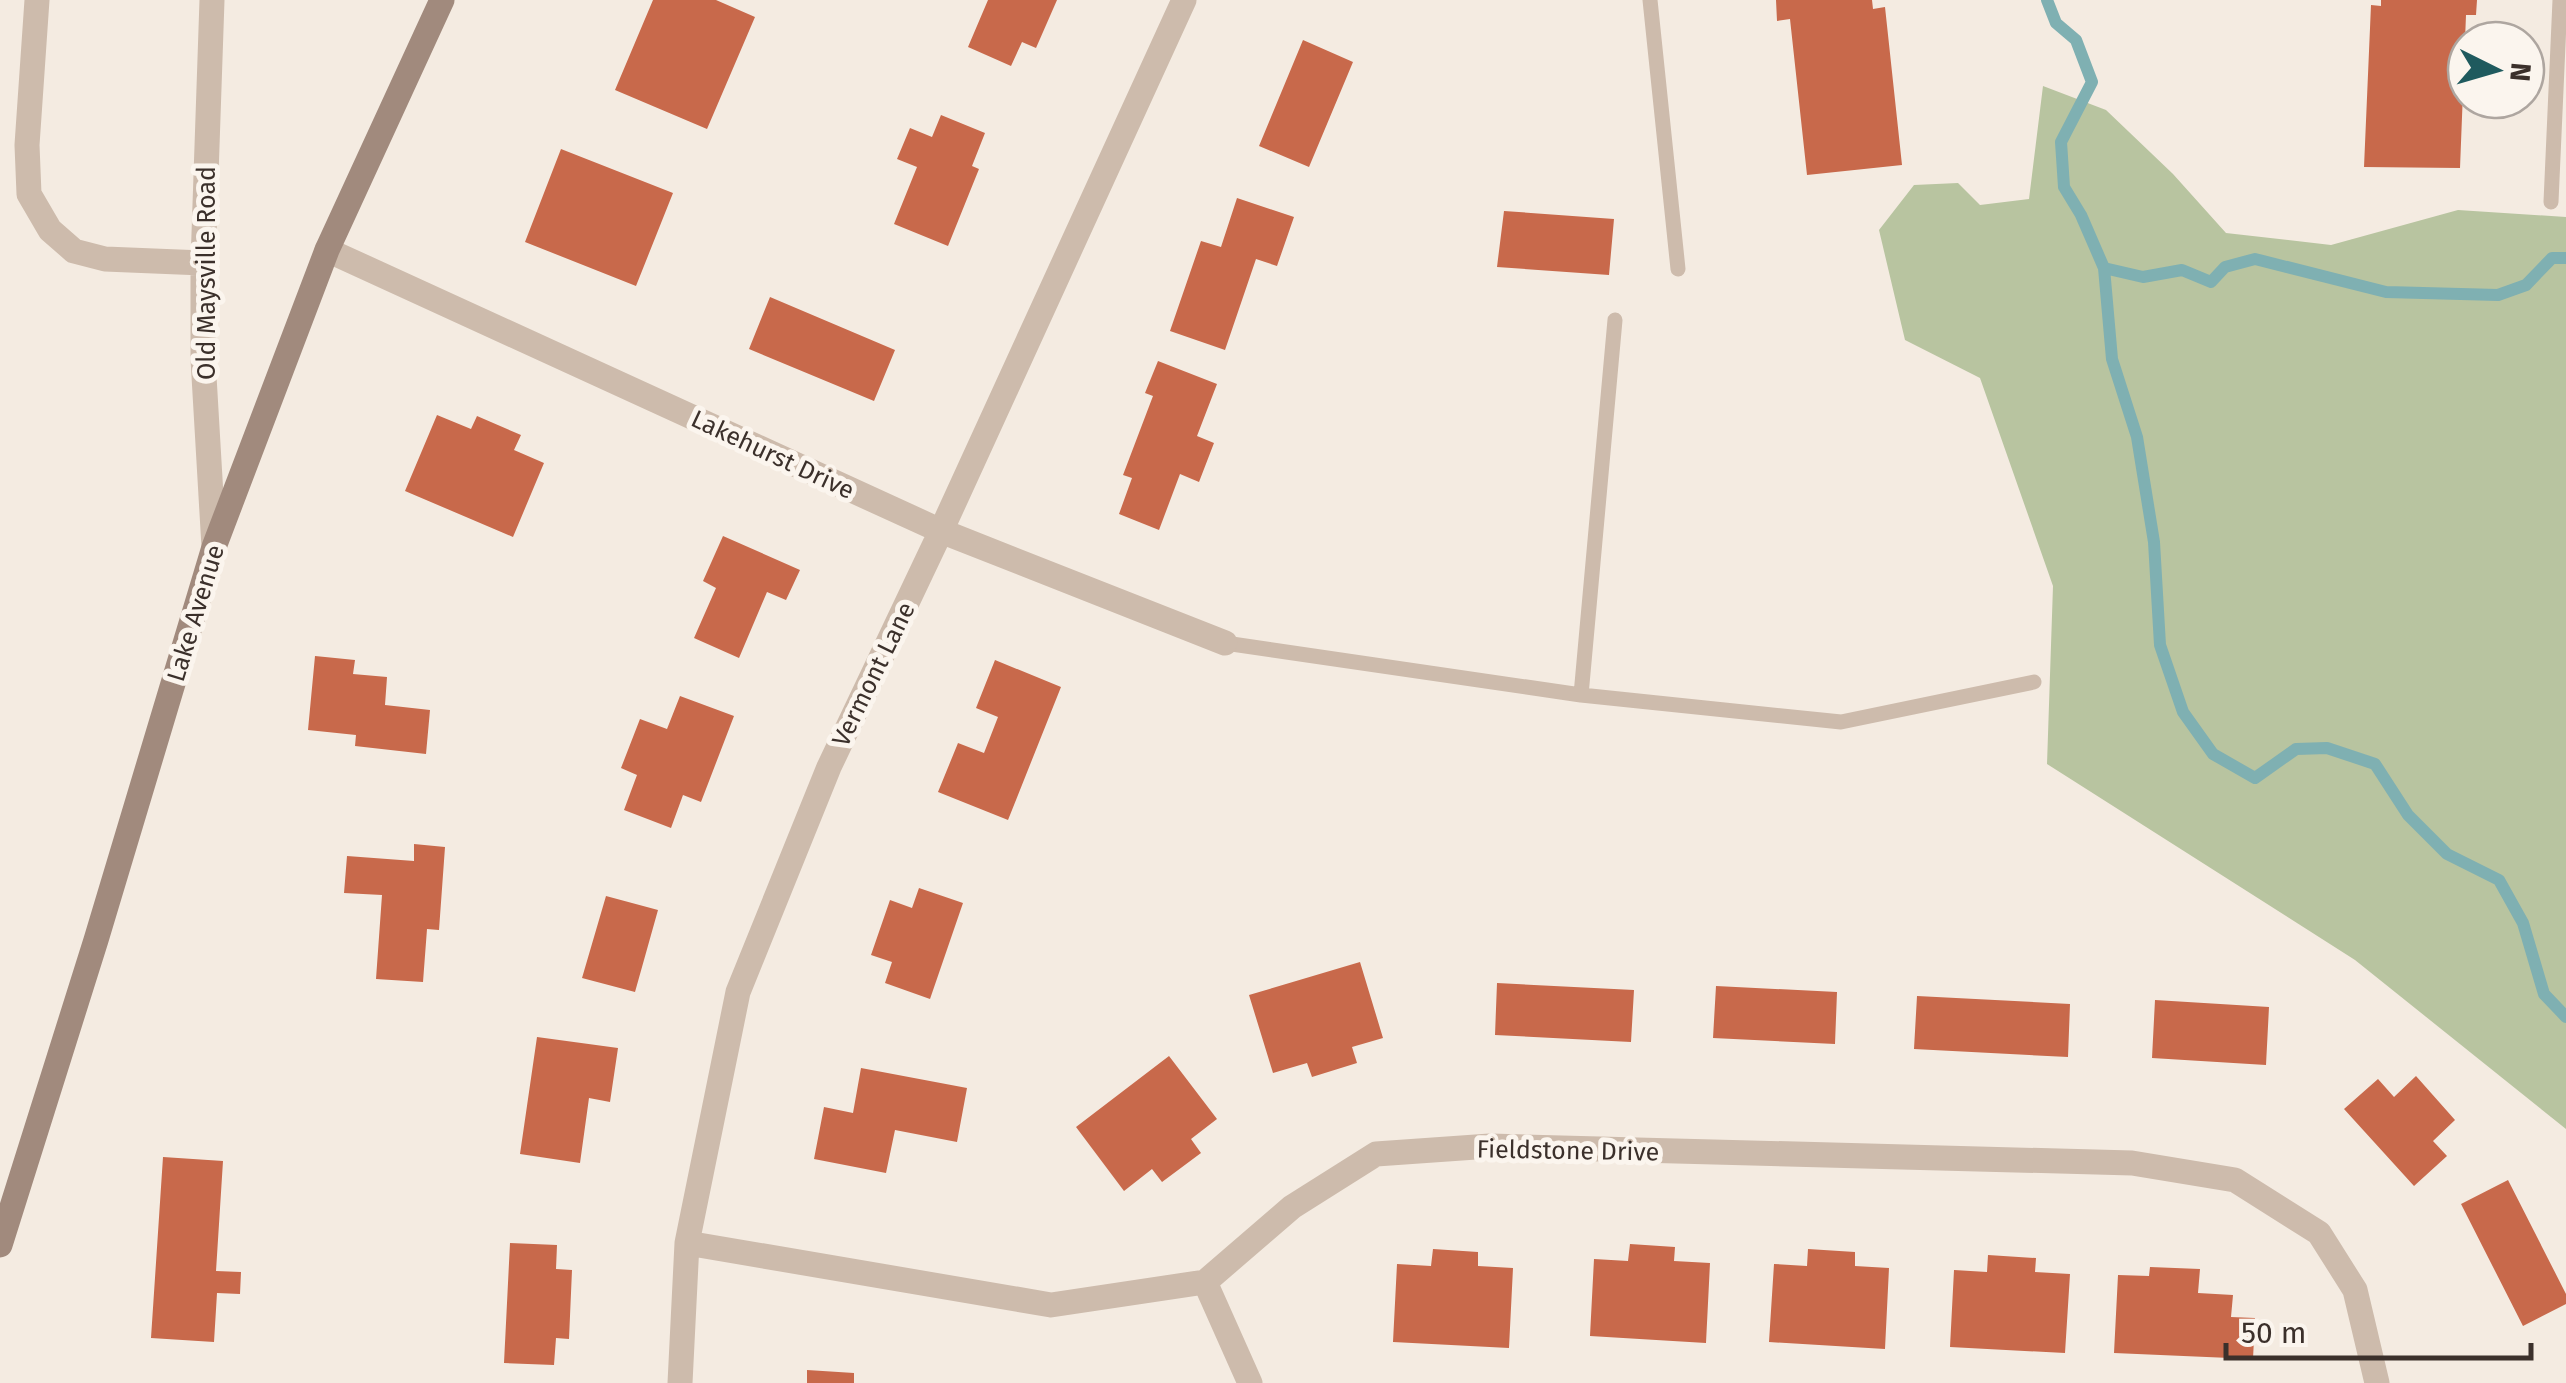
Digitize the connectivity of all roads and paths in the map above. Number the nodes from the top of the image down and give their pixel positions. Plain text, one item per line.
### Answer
1 (37, 0) edge
2 (212, 0) edge
3 (442, 0) edge
4 (1184, 0) edge
5 (1650, 0) edge
6 (2560, 0) edge
7 (2551, 202) dead end
8 (327, 250) junction
9 (203, 263) junction
10 (1678, 269) dead end
11 (1615, 320) dead end
12 (942, 532) junction
13 (214, 547) junction
14 (1225, 643) joint
15 (2034, 682) dead end
16 (1581, 695) junction
17 (687, 1243) junction
18 (0, 1245) edge
19 (1205, 1282) junction
20 (680, 1383) edge
21 (1250, 1383) edge
22 (2376, 1383) edge

1 - 9 street
2 - 9 street, Old Maysville Road
3 - 8 main road, Lake Avenue
4 - 12 street, Vermont Lane
5 - 10 lane
6 - 7 lane
8 - 12 street, Lakehurst Drive
8 - 13 main road, Lake Avenue
9 - 13 street, Old Maysville Road
11 - 16 lane
12 - 14 street, Lakehurst Drive
12 - 17 street, Vermont Lane
13 - 18 main road, Lake Avenue
14 - 16 lane
15 - 16 lane
17 - 19 street
17 - 20 street, Vermont Lane
19 - 21 street
19 - 22 street, Fieldstone Drive

